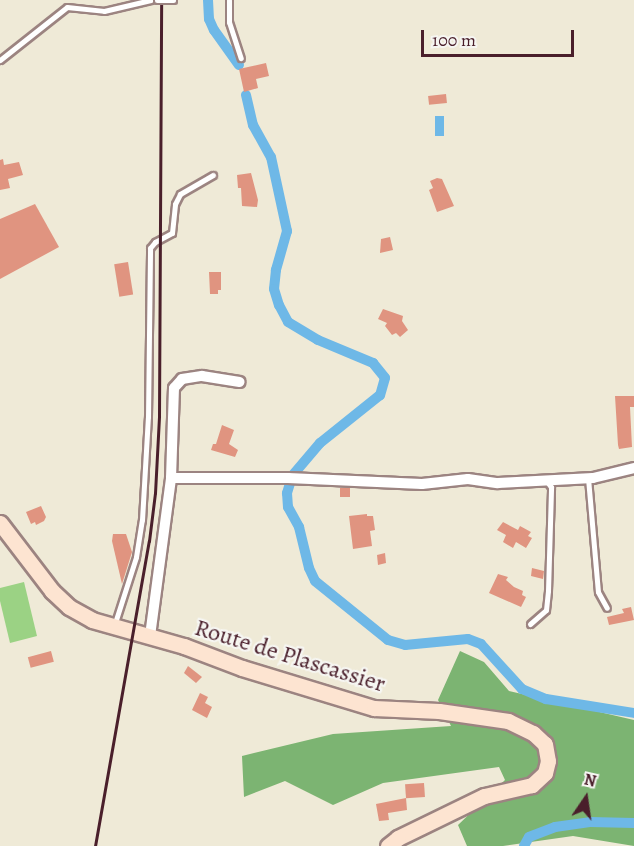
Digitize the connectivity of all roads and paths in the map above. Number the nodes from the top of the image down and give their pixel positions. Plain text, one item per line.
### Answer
1 (151, 0) edge
2 (157, 0) edge
3 (175, 0) edge
4 (229, 0) edge
5 (242, 58) dead end
6 (0, 60) edge
7 (213, 175) dead end
8 (240, 382) dead end
9 (634, 468) edge
10 (171, 478) junction
11 (545, 478) junction
12 (588, 478) junction
13 (0, 523) edge
14 (607, 608) dead end
15 (530, 624) dead end
16 (113, 627) junction
17 (150, 636) junction
18 (387, 846) edge

1 - 6 lane
2 - 3 lane, bridge
4 - 5 lane
7 - 16 lane
8 - 10 street
9 - 12 street
10 - 11 street
10 - 17 street
11 - 12 street
11 - 15 lane
12 - 14 lane
13 - 16 street, Route de Plascassier
16 - 17 street, Route de Plascassier
17 - 18 street, Route de Plascassier

